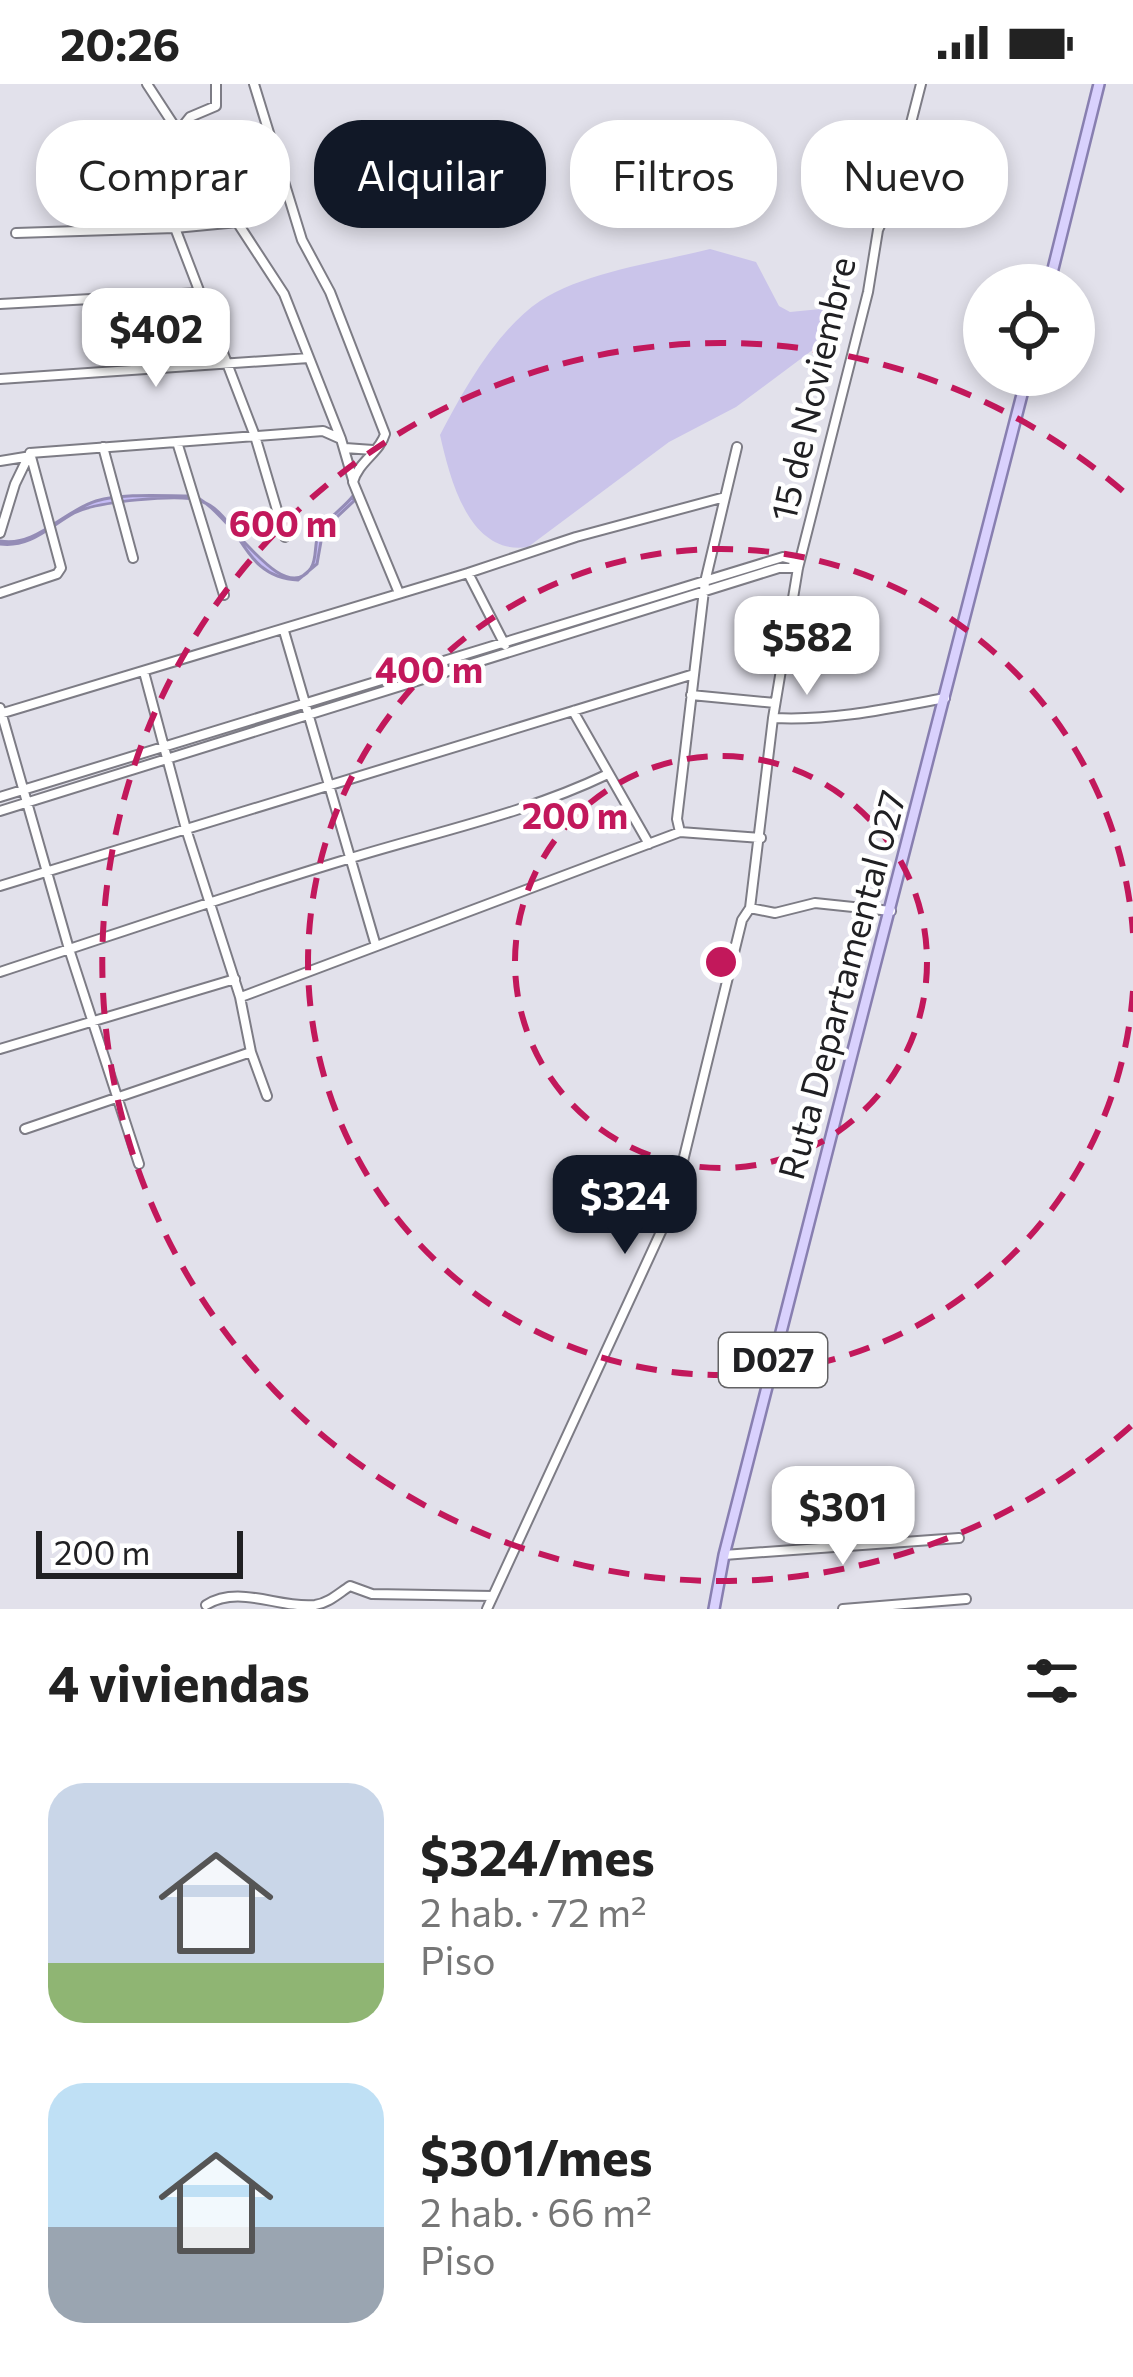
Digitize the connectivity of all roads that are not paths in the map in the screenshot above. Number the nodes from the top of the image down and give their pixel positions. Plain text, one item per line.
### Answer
1 (146, 84) edge
2 (216, 84) edge
3 (254, 84) edge
4 (921, 84) edge
5 (1099, 84) edge
6 (171, 120) edge
7 (188, 120) edge
8 (184, 228) edge
9 (242, 228) edge
10 (175, 229) junction
11 (16, 233) dead end
12 (1054, 264) edge
13 (200, 293) junction
14 (0, 304) edge
15 (309, 358) junction
16 (228, 364) junction
17 (0, 379) edge
18 (1022, 396) edge
19 (255, 436) junction
20 (177, 442) junction
21 (343, 444) junction
22 (103, 447) junction
23 (737, 447) dead end
24 (374, 450) junction
25 (27, 455) junction
26 (0, 461) edge
27 (356, 490) junction
28 (725, 496) junction
29 (0, 533) edge
30 (285, 537) dead end
31 (134, 558) dead end
32 (798, 568) junction
33 (468, 573) junction
34 (704, 588) junction
35 (0, 593) edge
36 (399, 593) junction
37 (224, 595) dead end
38 (284, 631) junction
39 (506, 650) junction
40 (144, 672) junction
41 (694, 674) junction
42 (692, 695) junction
43 (945, 698) junction
44 (776, 703) junction
45 (304, 704) junction
46 (573, 711) junction
47 (1, 712) edge
48 (308, 718) junction
49 (773, 718) junction
50 (165, 747) junction
51 (168, 760) junction
52 (608, 774) junction
53 (327, 786) junction
54 (24, 790) junction
55 (0, 797) edge
56 (28, 802) junction
57 (0, 811) edge
58 (186, 829) junction
59 (680, 832) junction
60 (761, 838) junction
61 (649, 844) junction
62 (349, 859) junction
63 (47, 872) junction
64 (0, 886) edge
65 (213, 903) junction
66 (750, 908) junction
67 (892, 911) junction
68 (376, 946) junction
69 (69, 949) junction
70 (0, 972) edge
71 (235, 979) junction
72 (240, 997) junction
73 (93, 1022) junction
74 (0, 1049) edge
75 (251, 1052) junction
76 (267, 1096) dead end
77 (118, 1097) junction
78 (25, 1129) dead end
79 (139, 1164) dead end
80 (959, 1538) dead end
81 (724, 1555) junction
82 (493, 1596) junction
83 (966, 1599) dead end
84 (206, 1605) dead end
85 (487, 1609) edge
86 (714, 1609) edge
87 (843, 1609) edge

1 - 6 street
2 - 7 street
3 - 24 street
4 - 32 street, 15 de Noviembre
5 - 12 main road
8 - 10 street
9 - 15 street
10 - 11 street
10 - 13 street
13 - 14 street
13 - 16 street
15 - 16 street
15 - 21 street
16 - 17 street
16 - 19 street
18 - 43 main road, Ruta Departamental 027 / D027
19 - 20 street
19 - 21 street
19 - 30 street
20 - 22 street
20 - 37 street
21 - 24 street
21 - 27 street
22 - 25 street
22 - 31 street
23 - 28 street
24 - 27 street
25 - 26 street
25 - 29 street
25 - 35 street
27 - 36 street
28 - 33 street
28 - 34 street
32 - 34 street
32 - 44 street, 15 de Noviembre
33 - 36 street
33 - 39 street
34 - 39 street
34 - 41 street
36 - 38 street
38 - 40 street
38 - 45 street
39 - 45 street
39 - 48 street
40 - 47 street
40 - 50 street
41 - 42 street
41 - 46 street
42 - 44 street
42 - 59 street
43 - 49 street
43 - 67 main road, Ruta Departamental 027 / D027
44 - 49 street, 15 de Noviembre
45 - 48 street
45 - 50 street
46 - 52 street
46 - 53 street
47 - 54 street
48 - 51 street
48 - 53 street
49 - 60 street, 15 de Noviembre
50 - 51 street
50 - 54 street
51 - 56 street
51 - 58 street
52 - 61 street
52 - 62 street
53 - 58 street
53 - 62 street
54 - 55 street
54 - 56 street
56 - 57 street
56 - 63 street
58 - 63 street
58 - 65 street
59 - 60 street
59 - 61 street
60 - 66 street, 15 de Noviembre
61 - 68 street
62 - 65 street
62 - 68 street
63 - 64 street
63 - 69 street
65 - 69 street
65 - 71 street
66 - 67 street
66 - 82 street, 15 de Noviembre
67 - 81 main road, Ruta Departamental 027 / D027
68 - 72 street
69 - 70 street
69 - 73 street
71 - 72 street
71 - 73 street
72 - 75 street
73 - 74 street
73 - 77 street
75 - 76 street
75 - 77 street
77 - 78 street
77 - 79 street
80 - 81 street
81 - 86 main road, Ruta Departamental 027 / D027
82 - 84 street
82 - 85 street, 15 de Noviembre
83 - 87 street

